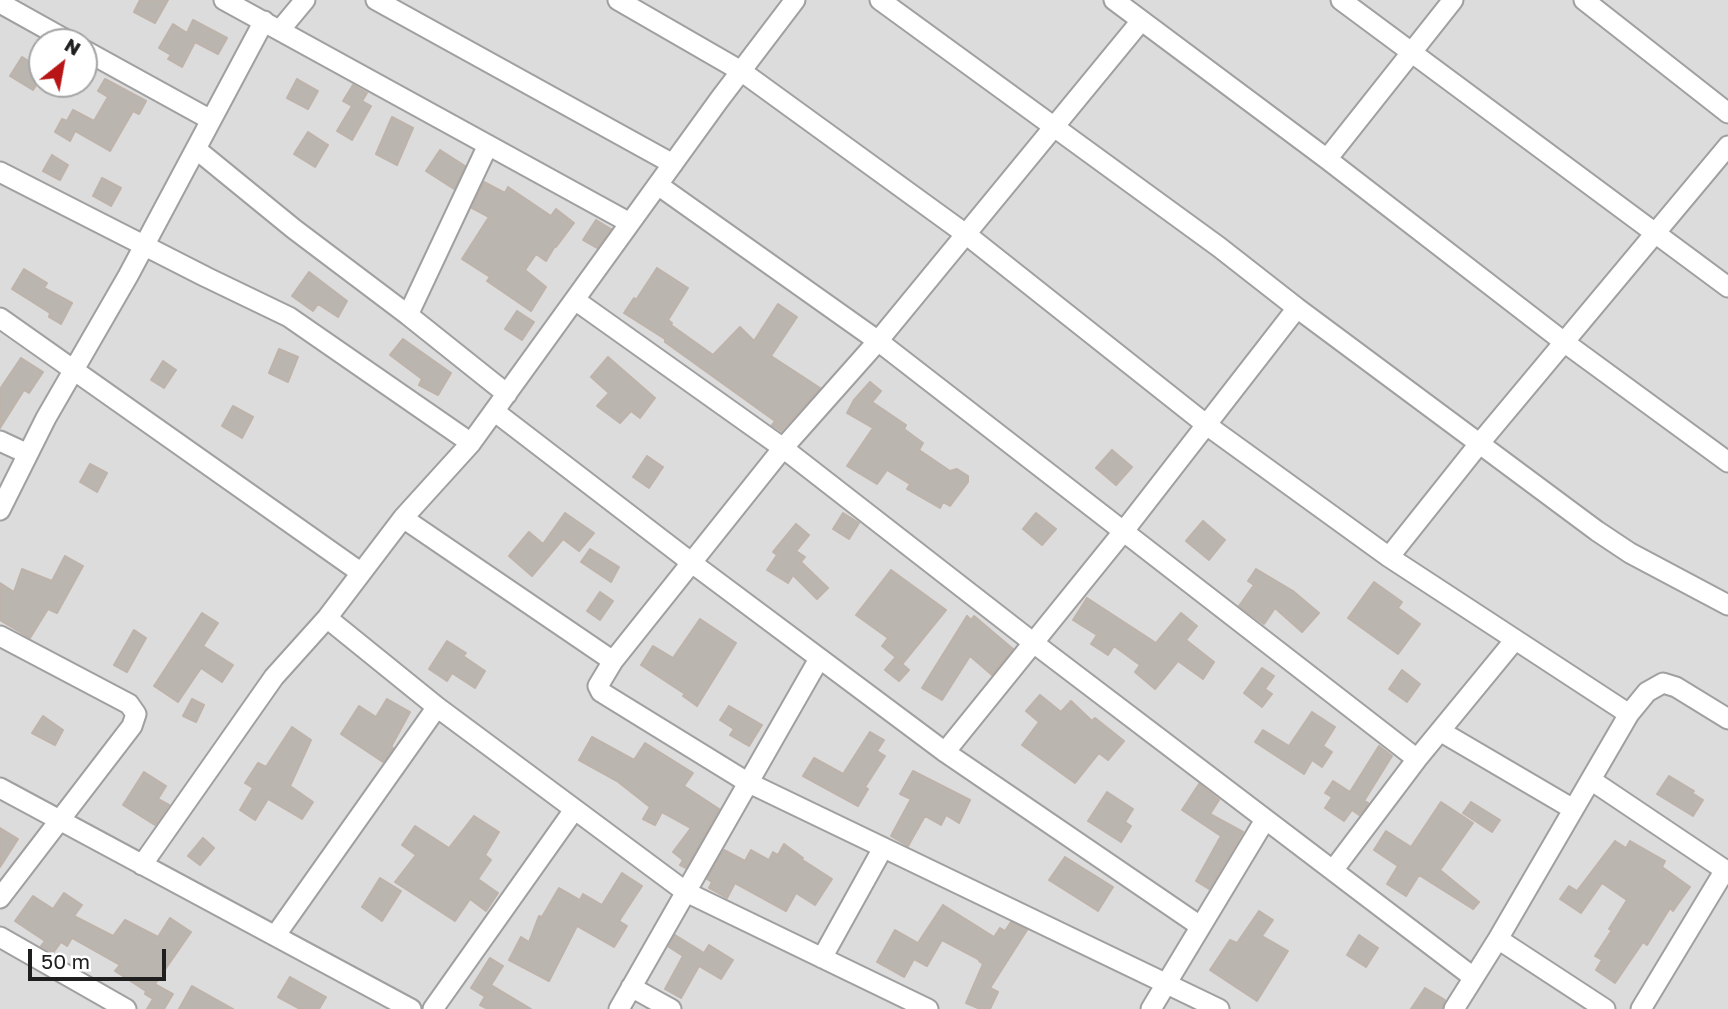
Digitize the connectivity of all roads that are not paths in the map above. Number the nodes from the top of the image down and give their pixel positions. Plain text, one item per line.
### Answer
1 (224, 0) edge
2 (305, 0) edge
3 (618, 0) edge
4 (795, 0) edge
5 (880, 0) edge
6 (1114, 0) edge
7 (1341, 0) edge
8 (1453, 0) edge
9 (1584, 0) edge
10 (0, 3) edge
11 (389, 3) edge
12 (1141, 21) junction
13 (272, 25) junction
14 (45, 28) edge
15 (1411, 53) junction
16 (98, 58) edge
17 (741, 71) junction
18 (1728, 113) edge
19 (211, 120) junction
20 (1053, 127) junction
21 (488, 145) junction
22 (1728, 146) edge
23 (196, 149) junction
24 (1327, 159) junction
25 (673, 164) junction
26 (0, 172) edge
27 (658, 185) junction
28 (630, 223) junction
29 (1656, 232) junction
30 (967, 234) junction
31 (144, 244) junction
32 (1728, 287) edge
33 (575, 300) junction
34 (1297, 308) junction
35 (408, 315) junction
36 (0, 318) edge
37 (878, 341) junction
38 (1564, 342) junction
39 (74, 369) junction
40 (507, 394) junction
41 (494, 411) junction
42 (1208, 426) junction
43 (0, 441) edge
44 (471, 443) junction
45 (1479, 444) junction
46 (783, 448) junction
47 (28, 454) junction
48 (1728, 462) edge
49 (0, 510) edge
50 (403, 518) junction
51 (1123, 532) junction
52 (1389, 557) junction
53 (692, 563) junction
54 (360, 572) junction
55 (1728, 605) edge
56 (327, 618) junction
57 (0, 636) edge
58 (1514, 641) junction
59 (1034, 643) junction
60 (820, 659) junction
61 (613, 661) junction
62 (437, 707) junction
63 (1629, 714) junction
64 (1728, 719) edge
65 (1440, 731) junction
66 (945, 752) junction
67 (1417, 759) junction
68 (1591, 780) junction
69 (747, 782) junction
70 (0, 788) edge
71 (1573, 808) junction
72 (574, 810) junction
73 (1265, 820) junction
74 (60, 821) junction
75 (883, 848) junction
76 (142, 865) junction
77 (1334, 869) junction
78 (1727, 871) edge
79 (687, 892) junction
80 (0, 898) edge
81 (1200, 926) junction
82 (275, 936) junction
83 (0, 937) edge
84 (1498, 939) junction
85 (822, 958) junction
86 (1473, 977) junction
87 (1166, 984) junction
88 (631, 987) junction
89 (126, 1009) edge
90 (411, 1009) edge
91 (433, 1009) edge
92 (619, 1009) edge
93 (671, 1009) edge
94 (928, 1009) edge
95 (1151, 1009) edge
96 (1219, 1009) edge
97 (1454, 1009) edge
98 (1605, 1009) edge
99 (1642, 1009) edge

1 - 13 street
2 - 13 street
3 - 17 street
4 - 17 street
5 - 20 street
6 - 12 street
7 - 15 street
8 - 15 street
9 - 18 street
10 - 14 street
11 - 25 street
12 - 20 street
12 - 24 street
13 - 19 street
13 - 21 street
15 - 24 street
15 - 29 street
16 - 19 street
17 - 25 street
17 - 30 street
19 - 23 street
20 - 30 street
20 - 34 street
21 - 28 street
21 - 35 street
22 - 29 street
23 - 31 street
23 - 35 street
24 - 38 street
25 - 27 street
26 - 31 street
27 - 28 street
27 - 37 street
28 - 33 street
29 - 32 street
29 - 38 street
30 - 37 street
30 - 42 street
31 - 39 street
31 - 44 street
33 - 40 street
33 - 46 street
34 - 42 street
34 - 45 street
35 - 40 street
36 - 39 street
37 - 46 street
37 - 51 street
38 - 45 street
38 - 48 street
39 - 47 street
39 - 54 street
40 - 41 street
41 - 44 street
41 - 53 street
42 - 51 street
42 - 52 street
43 - 47 street
44 - 50 street
45 - 52 street
45 - 55 street
46 - 53 street
46 - 59 street
47 - 49 street
50 - 54 street
50 - 61 street
51 - 59 street
51 - 67 street
52 - 58 street
53 - 60 street
53 - 61 street
54 - 56 street
56 - 62 street
56 - 76 street
57 - 74 street
58 - 63 street
58 - 65 street
59 - 66 street
59 - 73 street
60 - 66 street
60 - 69 street
61 - 69 street
62 - 72 street
62 - 82 street
63 - 64 street
63 - 68 street
65 - 67 street
65 - 71 street
66 - 81 street
67 - 77 street
68 - 71 street
68 - 78 street
69 - 75 street
69 - 79 street
70 - 74 street
71 - 84 street
72 - 79 street
72 - 91 street
73 - 77 street
73 - 81 street
74 - 76 street
74 - 80 street
75 - 85 street
75 - 87 street
76 - 82 street
77 - 86 street
78 - 99 street
79 - 85 street
79 - 88 street
81 - 87 street
82 - 90 street
83 - 89 street
84 - 86 street
84 - 98 street
85 - 94 street
86 - 97 street
87 - 95 street
87 - 96 street
88 - 92 street
88 - 93 street

